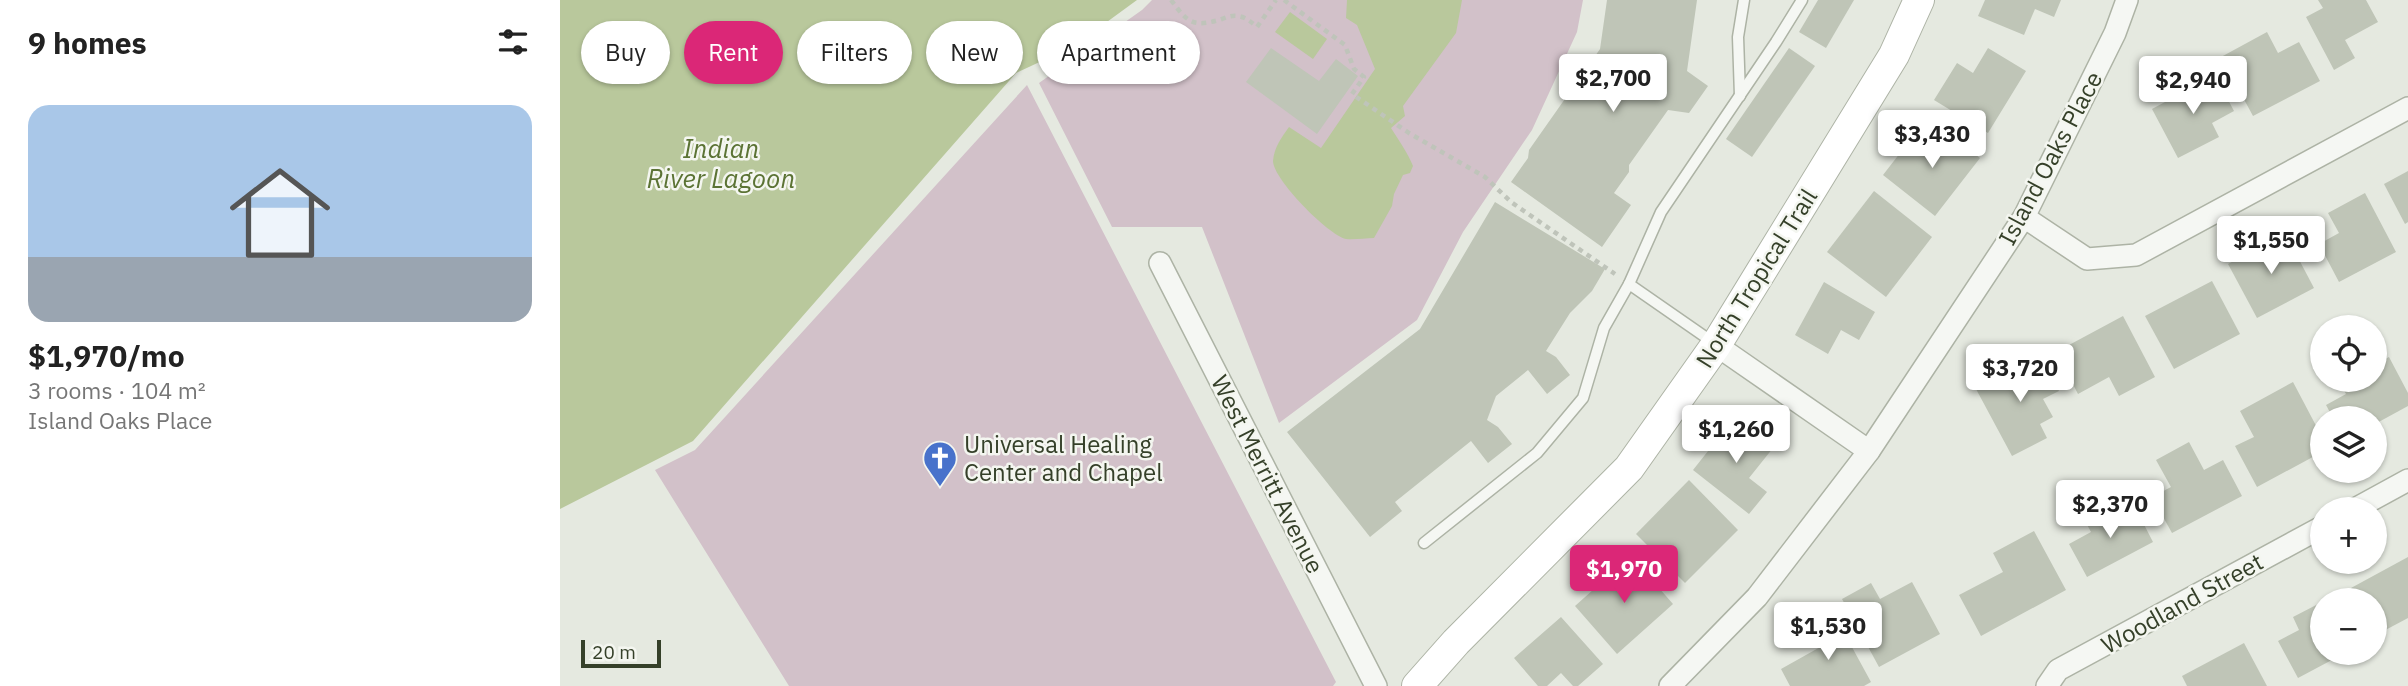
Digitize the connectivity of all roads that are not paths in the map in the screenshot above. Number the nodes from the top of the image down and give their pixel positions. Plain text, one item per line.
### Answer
1 (1744, 0) edge
2 (1802, 0) edge
3 (1919, 0) edge
4 (2127, 0) edge
5 (1740, 96) junction
6 (2408, 108) edge
7 (2024, 217) junction
8 (1160, 263) dead end
9 (1629, 284) junction
10 (1716, 345) junction
11 (1869, 451) junction
12 (2408, 480) edge
13 (2377, 497) edge
14 (2310, 534) edge
15 (1424, 543) dead end
16 (1376, 686) edge
17 (1417, 686) edge
18 (1670, 686) edge
19 (2047, 686) edge

1 - 5 lane
2 - 5 lane
3 - 10 street, North Tropical Trail
4 - 7 street, Island Oaks Place
5 - 9 lane
6 - 7 street
7 - 11 street, Island Oaks Place
8 - 16 street, West Merritt Avenue
9 - 10 lane
9 - 15 lane
10 - 11 street
10 - 17 street, North Tropical Trail
11 - 18 street, Island Oaks Place
12 - 13 street
14 - 19 street, Woodland Street

